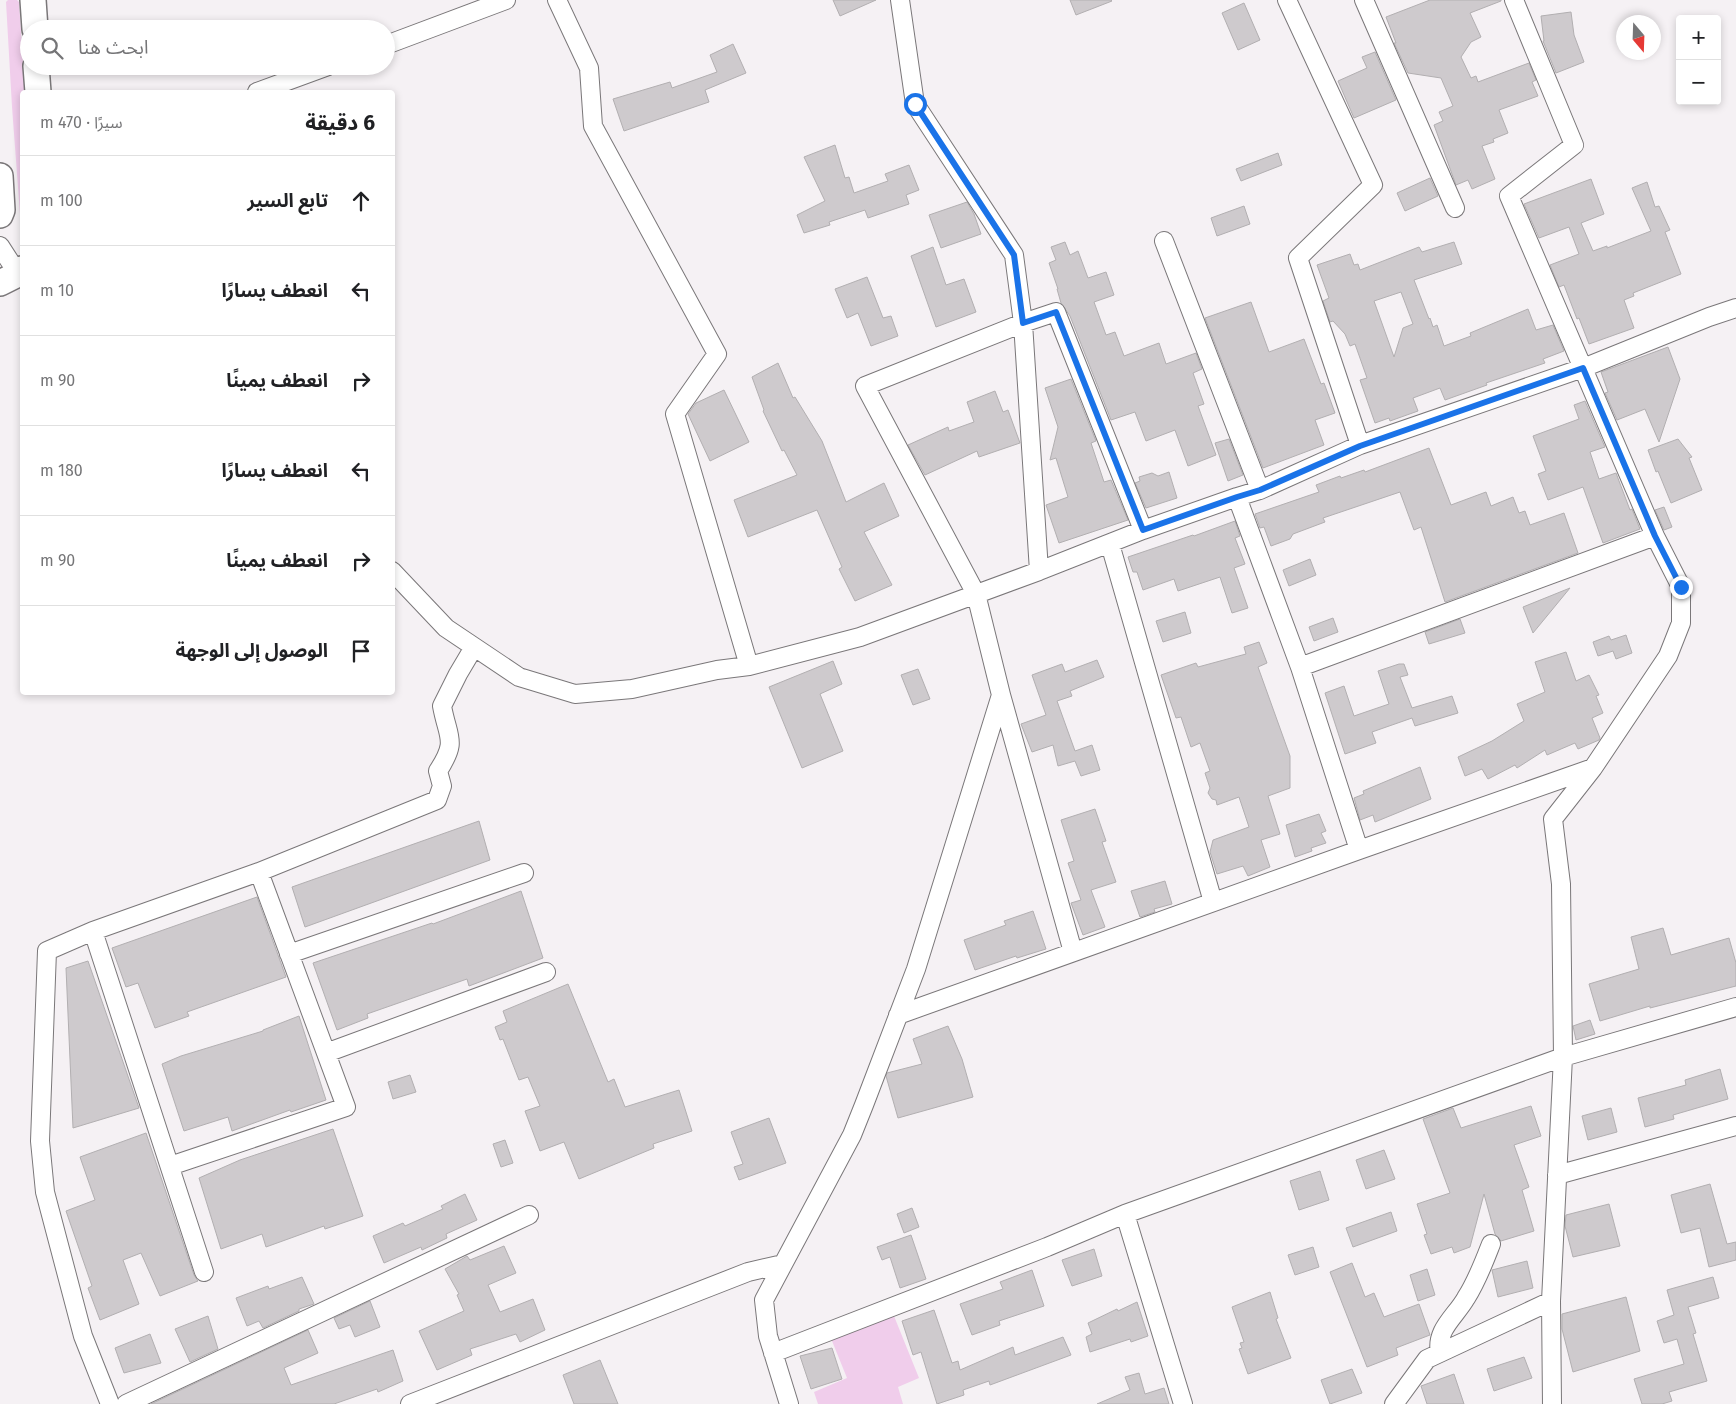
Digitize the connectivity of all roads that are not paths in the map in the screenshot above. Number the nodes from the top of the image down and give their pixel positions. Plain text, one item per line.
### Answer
1 (33, 0) edge
2 (506, 0) edge
3 (557, 0) edge
4 (900, 0) edge
5 (1287, 0) edge
6 (1364, 0) edge
7 (1514, 0) edge
8 (34, 20) edge
9 (395, 42) edge
10 (37, 75) edge
11 (303, 75) edge
12 (38, 90) edge
13 (262, 90) edge
14 (0, 176) edge
15 (1455, 208) dead end
16 (0, 215) edge
17 (1164, 241) dead end
18 (0, 246) edge
19 (16, 276) edge
20 (1736, 308) edge
21 (1023, 323) junction
22 (1583, 368) junction
23 (1360, 446) junction
24 (1260, 490) junction
25 (1237, 497) junction
26 (1143, 530) junction
27 (1655, 536) junction
28 (1110, 544) junction
29 (1039, 571) junction
30 (395, 575) edge
31 (976, 594) junction
32 (474, 647) junction
33 (749, 666) junction
34 (1300, 667) junction
35 (1001, 695) junction
36 (1593, 768) junction
37 (1359, 850) junction
38 (259, 872) junction
39 (524, 872) dead end
40 (1213, 902) junction
41 (93, 931) junction
42 (1073, 952) junction
43 (289, 954) junction
44 (546, 972) dead end
45 (1736, 1007) edge
46 (898, 1015) junction
47 (326, 1053) junction
48 (1563, 1057) junction
49 (1736, 1126) edge
50 (170, 1166) junction
51 (1557, 1175) junction
52 (1125, 1214) junction
53 (530, 1215) dead end
54 (1491, 1244) dead end
55 (782, 1264) junction
56 (204, 1272) dead end
57 (1550, 1301) junction
58 (773, 1353) junction
59 (1440, 1353) junction
60 (110, 1404) edge
61 (126, 1404) edge
62 (410, 1404) edge
63 (789, 1404) edge
64 (1183, 1404) edge
65 (1394, 1404) edge
66 (1552, 1404) edge

1 - 8 main road
2 - 9 street
3 - 33 street
4 - 21 street
5 - 23 street
6 - 15 street
7 - 22 street
10 - 12 main road
11 - 13 street
14 - 16 main road
17 - 24 street
18 - 19 street
20 - 22 street
21 - 26 street
21 - 29 street
21 - 31 street
22 - 23 street
22 - 27 street
23 - 24 street
24 - 25 street
25 - 26 street
25 - 34 street
26 - 28 street
27 - 34 street
27 - 36 street
28 - 29 street
28 - 40 street
29 - 31 street
30 - 32 street
31 - 33 street
31 - 35 street
32 - 33 street
32 - 38 street
34 - 37 street
35 - 42 street
35 - 46 street
36 - 37 street
36 - 48 street
37 - 40 street
38 - 41 street
38 - 43 street
39 - 43 street
40 - 42 street
41 - 50 street
41 - 60 street
42 - 46 street
43 - 47 street
44 - 47 street
45 - 48 street
46 - 55 street
47 - 50 street
48 - 51 street
48 - 52 street
49 - 51 street
50 - 56 street
51 - 57 street
52 - 58 street
52 - 64 street
53 - 61 street
54 - 59 street
55 - 58 street
55 - 62 street
57 - 59 street
57 - 66 street
58 - 63 street
59 - 65 street

